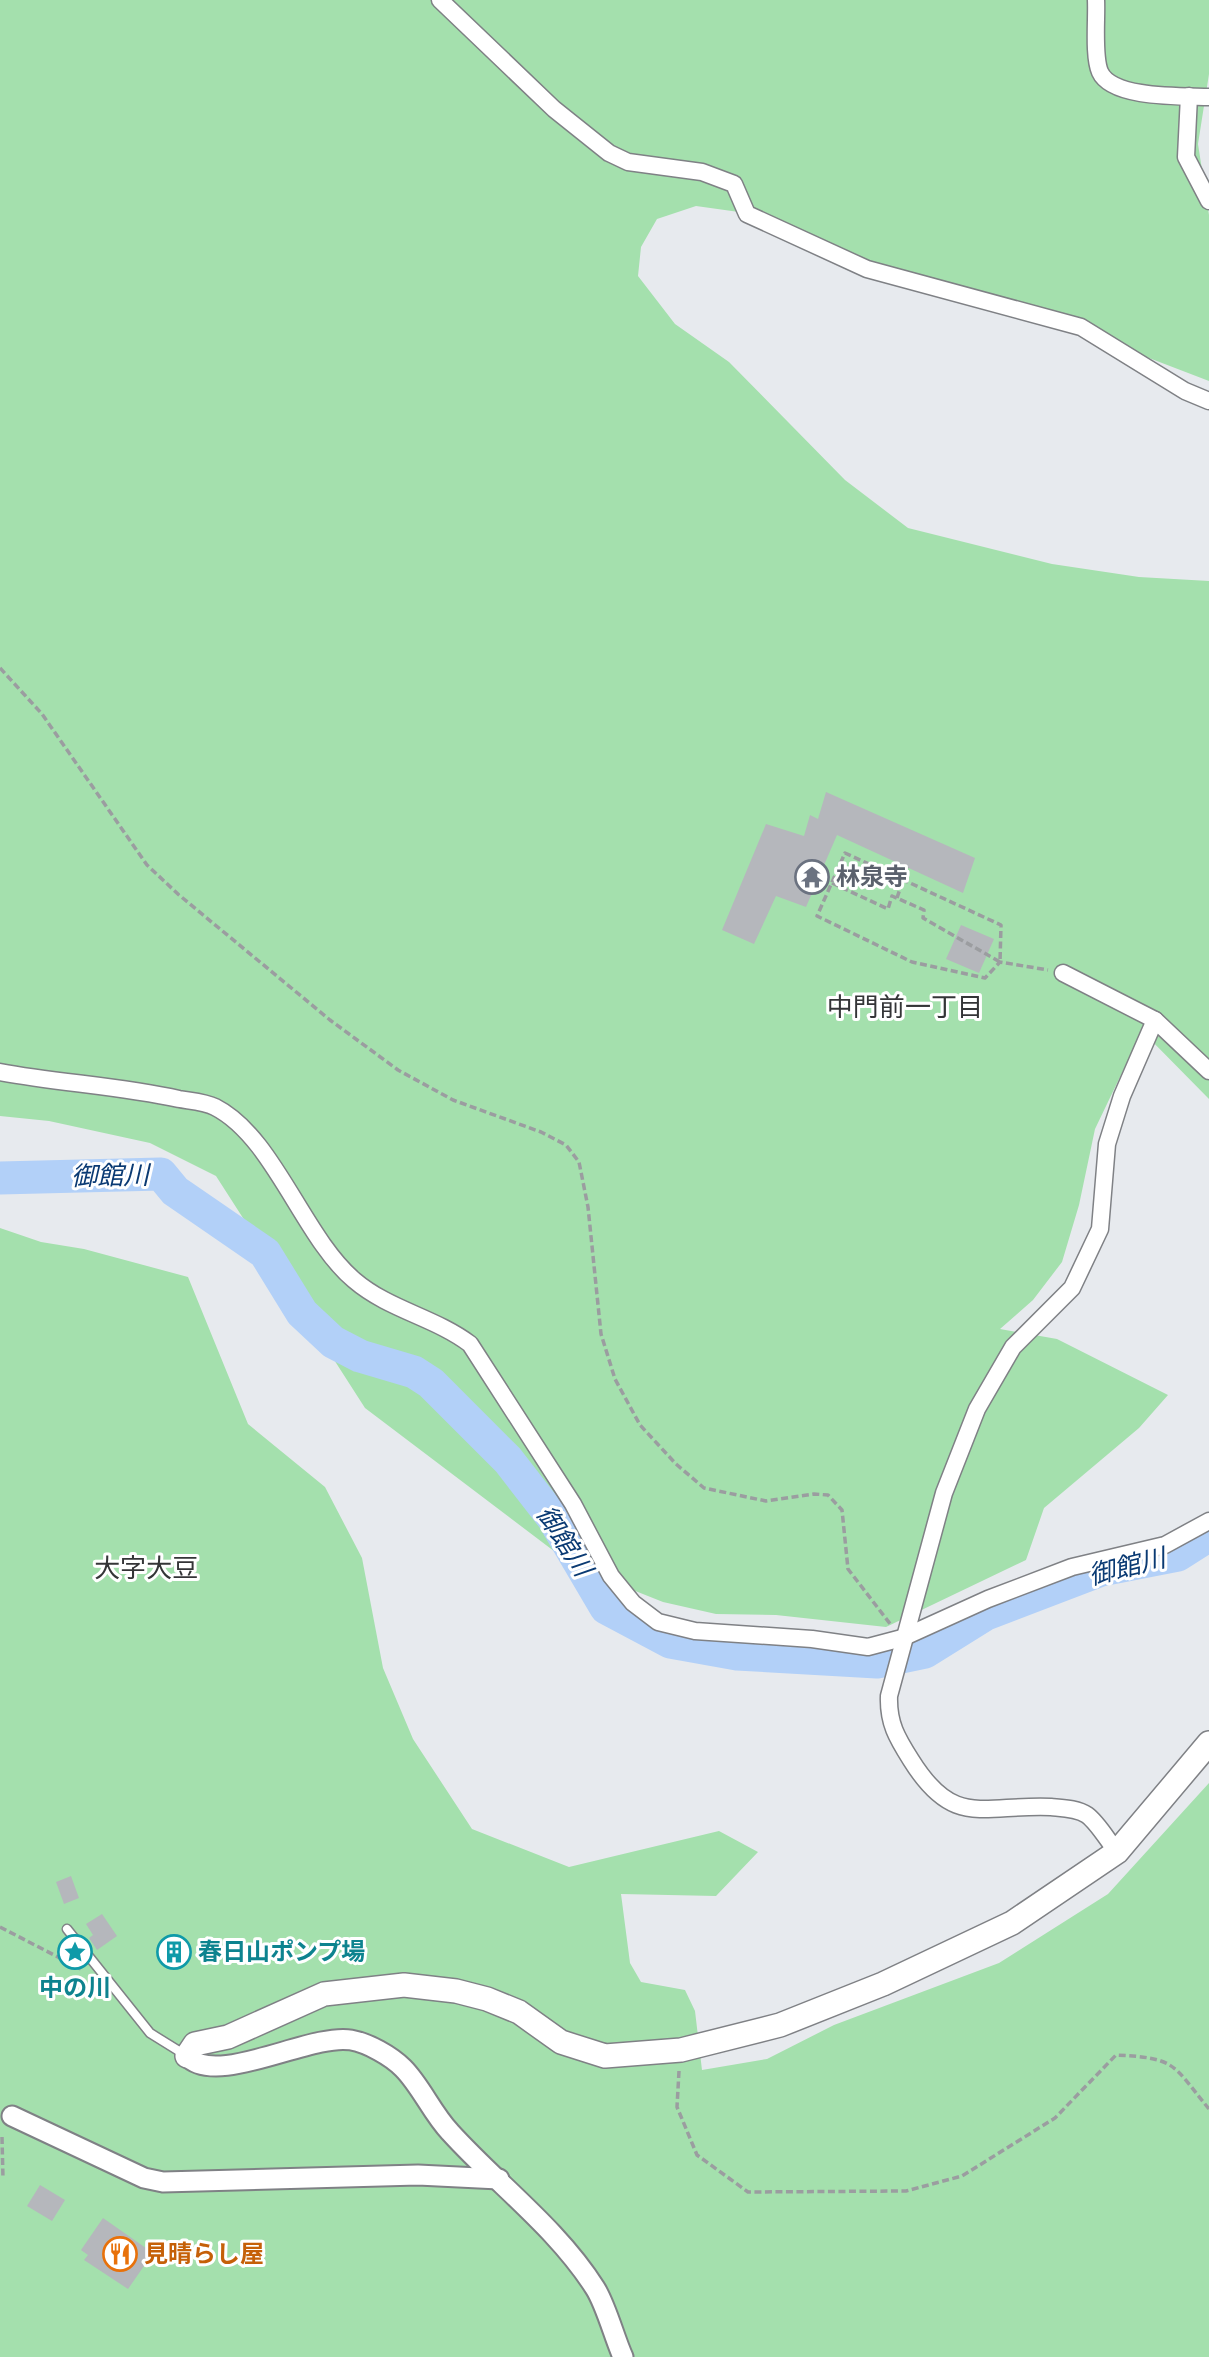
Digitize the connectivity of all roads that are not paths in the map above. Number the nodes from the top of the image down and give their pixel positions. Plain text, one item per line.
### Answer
1 (440, 0) edge
2 (1097, 0) edge
3 (1189, 96) junction
4 (1209, 97) edge
5 (1209, 201) edge
6 (1209, 401) edge
7 (1063, 973) road end
8 (1155, 1020) junction
9 (1209, 1071) edge
10 (0, 1072) edge
11 (1209, 1521) edge
12 (902, 1638) junction
13 (1209, 1743) edge
14 (1117, 1852) junction
15 (67, 1929) dead end
16 (187, 2056) junction
17 (6, 2116) edge
18 (499, 2179) junction
19 (623, 2357) edge

1 - 6 street
2 - 3 street
3 - 4 street
3 - 5 street
7 - 8 street
8 - 9 street
8 - 12 street
10 - 12 street
11 - 12 street
12 - 14 street
13 - 14 main road
14 - 16 main road
15 - 16 lane
16 - 18 street
17 - 18 street
18 - 19 street

